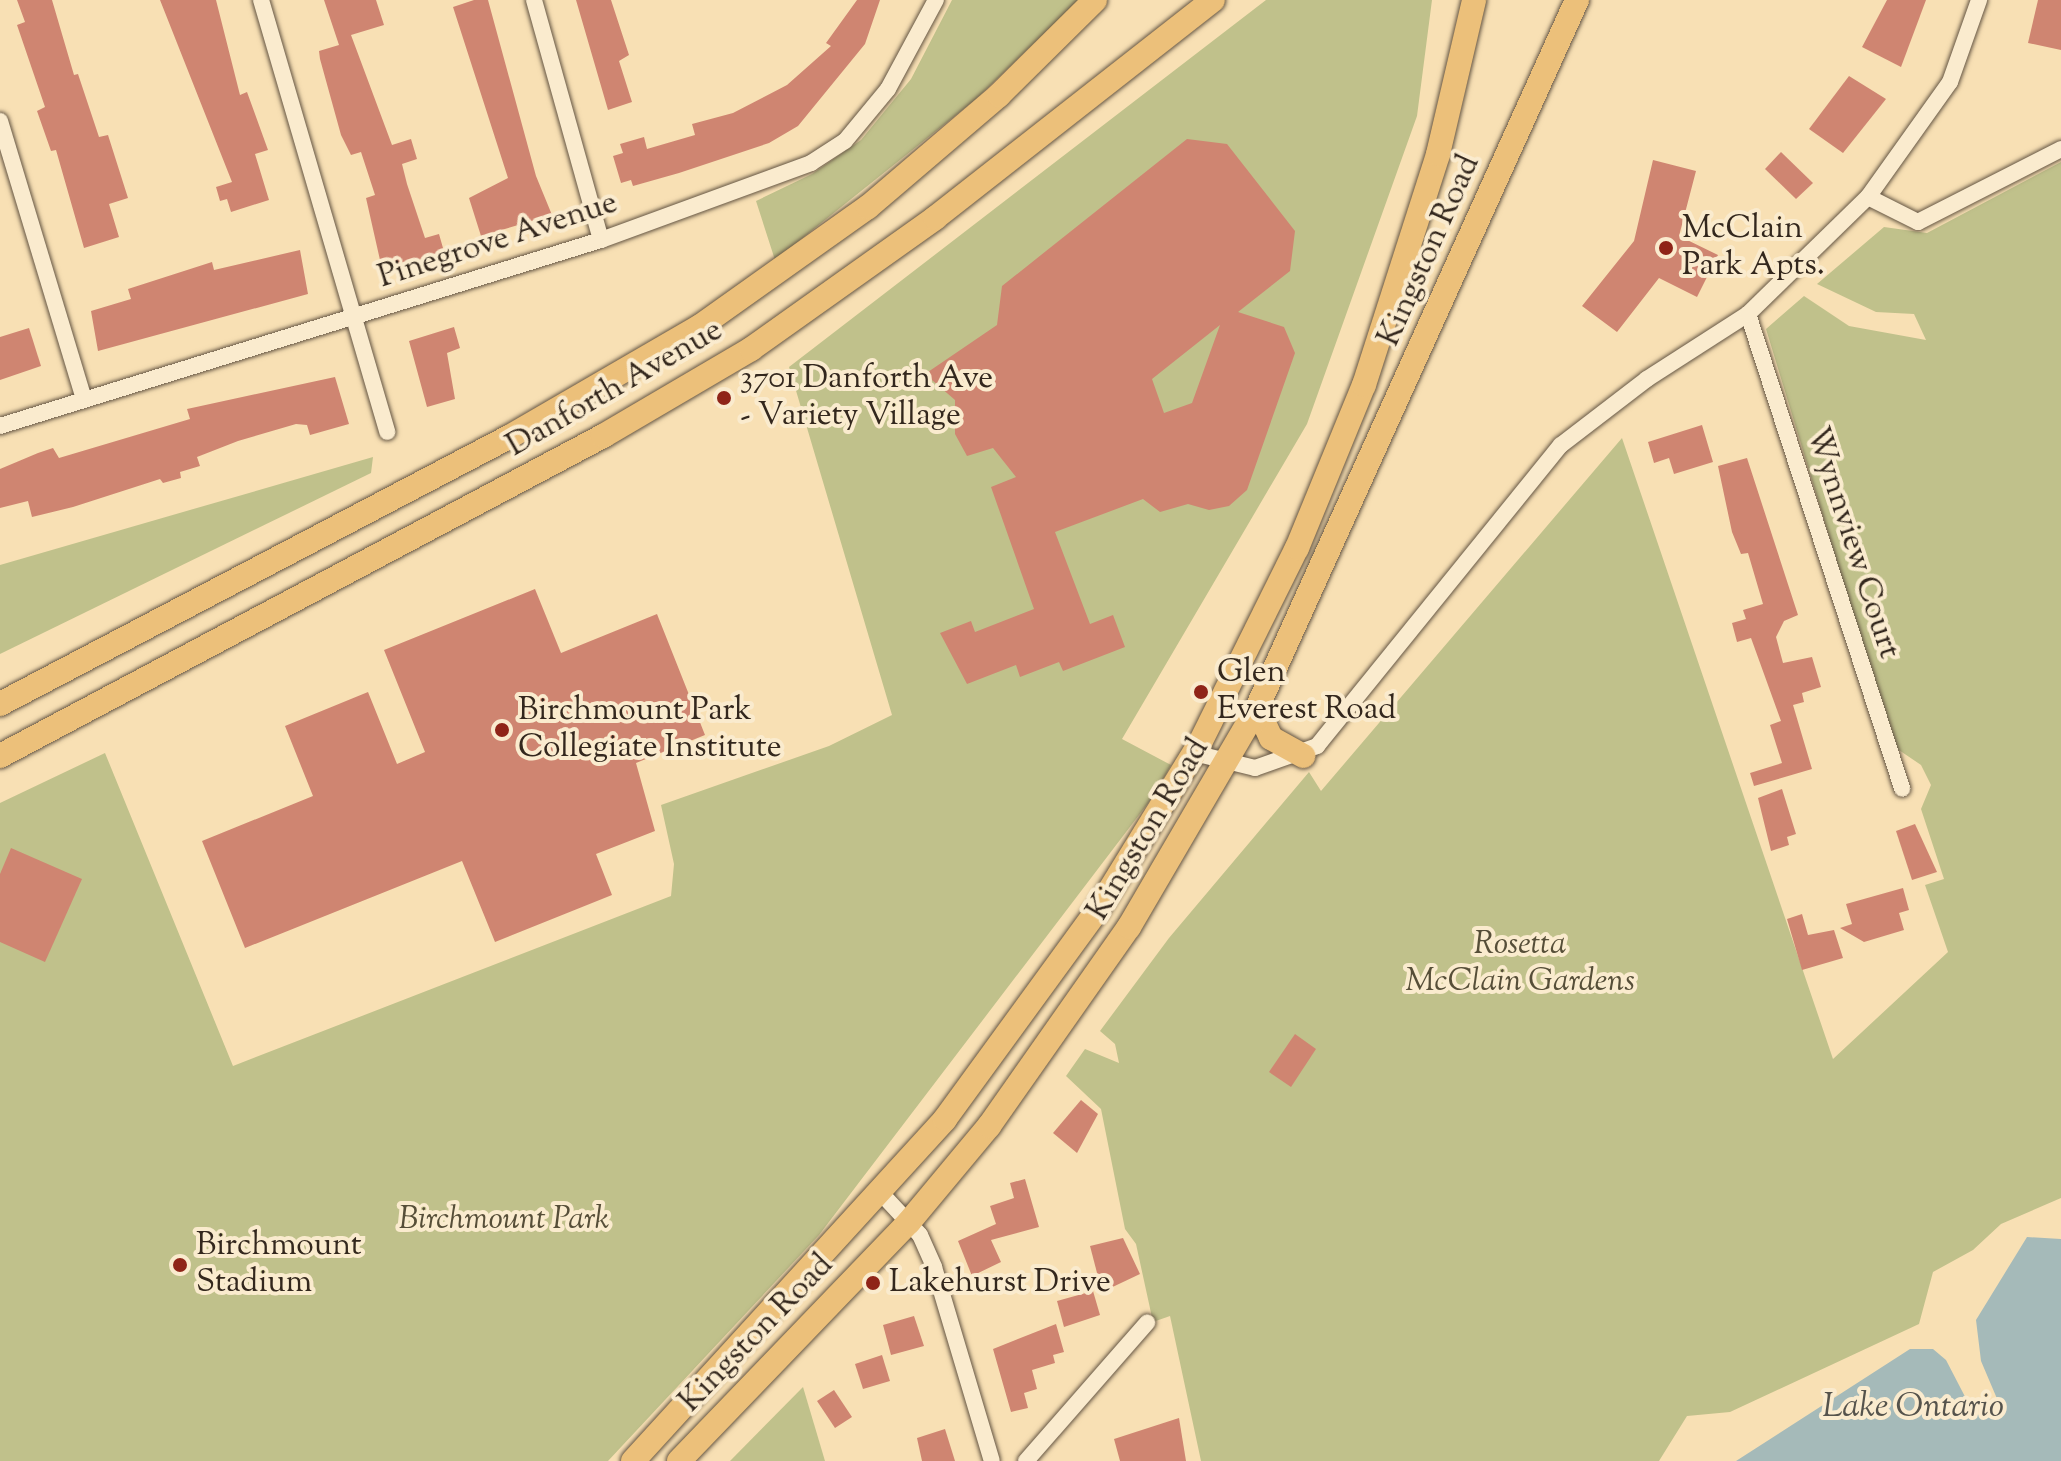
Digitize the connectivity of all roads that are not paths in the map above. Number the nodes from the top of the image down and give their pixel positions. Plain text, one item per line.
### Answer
1 (261, 0) edge
2 (534, 0) edge
3 (936, 0) edge
4 (1095, 0) edge
5 (1213, 0) edge
6 (1474, 0) edge
7 (1577, 0) edge
8 (1979, 0) edge
9 (0, 121) edge
10 (2061, 149) edge
11 (1868, 197) junction
12 (601, 240) junction
13 (1748, 314) junction
14 (354, 317) junction
15 (84, 400) junction
16 (0, 426) edge
17 (387, 432) dead end
18 (0, 704) edge
19 (1257, 708) junction
20 (1194, 753) junction
21 (0, 756) edge
22 (1303, 756) junction
23 (1226, 764) junction
24 (1902, 789) dead end
25 (881, 1193) junction
26 (909, 1222) junction
27 (1147, 1323) dead end
28 (633, 1461) edge
29 (679, 1461) edge
30 (992, 1461) edge
31 (1026, 1461) edge

1 - 14 street
2 - 12 street
3 - 12 street, Pinegrove Avenue
4 - 18 main road, Danforth Avenue
5 - 21 main road, Danforth Avenue
6 - 20 main road, Kingston Road
7 - 19 main road, Kingston Road
8 - 11 street
9 - 15 street
10 - 11 street
11 - 13 street
12 - 14 street, Pinegrove Avenue
13 - 22 street
13 - 24 street, Wynnview Court
14 - 15 street, Pinegrove Avenue
14 - 17 street
15 - 16 street, Pinegrove Avenue
19 - 22 main road
19 - 23 main road, Kingston Road
20 - 23 street
20 - 25 main road, Kingston Road
22 - 23 street
23 - 26 main road, Kingston Road
25 - 26 street
25 - 28 main road, Kingston Road
26 - 29 main road, Kingston Road
26 - 30 street
27 - 31 street

